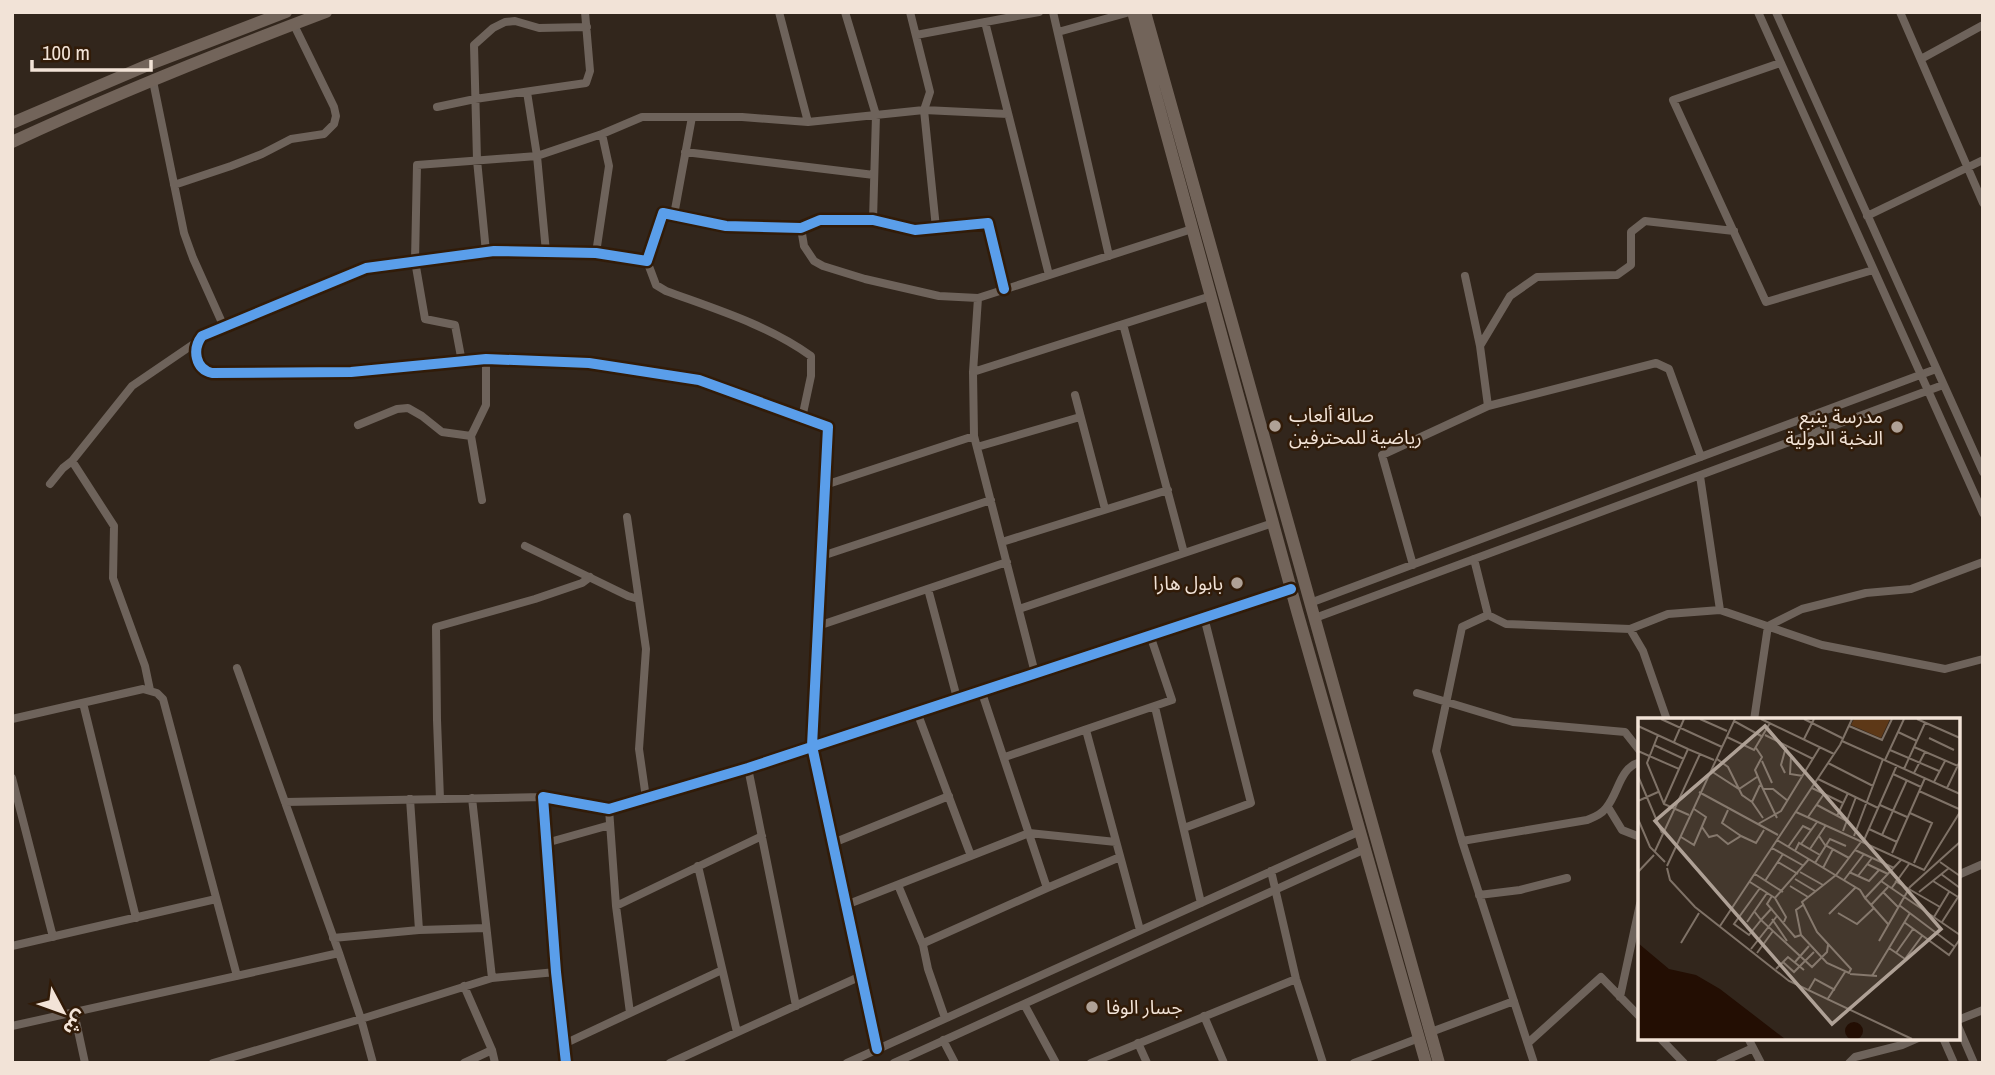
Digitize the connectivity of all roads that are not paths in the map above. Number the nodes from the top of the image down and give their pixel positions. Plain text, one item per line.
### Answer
1 (286, 12) edge
2 (326, 12) edge
3 (585, 12) edge
4 (779, 12) edge
5 (845, 12) edge
6 (910, 12) edge
7 (1039, 12) edge
8 (1053, 12) edge
9 (1131, 12) edge
10 (1145, 12) edge
11 (1758, 12) edge
12 (1776, 12) edge
13 (1900, 12) edge
14 (985, 22) junction
15 (294, 24) junction
16 (1983, 25) edge
17 (587, 26) junction
18 (1058, 33) junction
19 (916, 35) junction
20 (1921, 59) junction
21 (1780, 63) junction
22 (153, 81) junction
23 (527, 92) junction
24 (475, 99) junction
25 (437, 107) dead end
26 (924, 110) junction
27 (1008, 114) junction
28 (876, 115) junction
29 (692, 117) junction
30 (808, 122) junction
31 (12, 123) edge
32 (603, 134) junction
33 (12, 142) edge
34 (685, 152) junction
35 (537, 156) junction
36 (477, 160) junction
37 (1983, 160) edge
38 (1967, 167) junction
39 (874, 175) junction
40 (174, 185) junction
41 (1983, 203) edge
42 (674, 215) junction
43 (1867, 216) junction
44 (873, 220) junction
45 (801, 228) junction
46 (936, 228) junction
47 (1192, 229) junction
48 (1734, 231) junction
49 (486, 252) junction
50 (546, 252) junction
51 (596, 253) junction
52 (1109, 256) junction
53 (415, 261) junction
54 (647, 261) junction
55 (1873, 270) junction
56 (1049, 275) junction
57 (1465, 276) dead end
58 (1004, 289) junction
59 (1211, 296) junction
60 (978, 298) junction
61 (1123, 324) junction
62 (224, 327) junction
63 (198, 341) junction
64 (1480, 346) junction
65 (486, 359) junction
66 (463, 362) junction
67 (1936, 369) junction
68 (973, 372) junction
69 (1921, 376) junction
70 (1943, 385) junction
71 (1928, 391) junction
72 (1074, 395) dead end
73 (1488, 405) junction
74 (1080, 417) junction
75 (802, 418) junction
76 (358, 425) dead end
77 (471, 436) junction
78 (974, 436) junction
79 (977, 447) junction
80 (1701, 457) junction
81 (1980, 459) edge
82 (72, 461) junction
83 (1983, 472) edge
84 (1700, 476) junction
85 (50, 484) dead end
86 (825, 485) junction
87 (1168, 490) junction
88 (482, 500) dead end
89 (991, 500) junction
90 (1105, 509) junction
91 (1983, 513) edge
92 (627, 517) dead end
93 (1273, 523) junction
94 (1002, 542) junction
95 (525, 546) dead end
96 (1184, 553) junction
97 (821, 556) junction
98 (1474, 559) junction
99 (1007, 562) junction
100 (1983, 562) edge
101 (1413, 565) junction
102 (590, 577) junction
103 (928, 589) junction
104 (1291, 589) junction
105 (638, 598) junction
106 (1311, 603) junction
107 (1019, 609) junction
108 (1720, 610) junction
109 (1488, 615) junction
110 (1205, 617) junction
111 (1315, 618) junction
112 (818, 626) junction
113 (1768, 626) junction
114 (1630, 629) junction
115 (1150, 635) junction
116 (1983, 659) edge
117 (237, 668) dead end
118 (1035, 673) junction
119 (149, 690) junction
120 (981, 690) junction
121 (1416, 693) dead end
122 (957, 698) junction
123 (1446, 702) junction
124 (83, 703) junction
125 (1155, 706) junction
126 (917, 712) junction
127 (1666, 718) edge
128 (1754, 718) edge
129 (12, 719) edge
130 (1086, 730) junction
131 (812, 746) junction
132 (1638, 748) edge
133 (1005, 757) junction
134 (1638, 763) edge
135 (748, 768) junction
136 (12, 778) edge
137 (949, 796) junction
138 (543, 797) junction
139 (472, 798) junction
140 (646, 798) junction
141 (410, 799) junction
142 (440, 799) junction
143 (285, 802) junction
144 (1608, 807) junction
145 (609, 809) junction
146 (610, 825) junction
147 (1184, 828) junction
148 (1360, 831) junction
149 (1029, 833) junction
150 (762, 836) junction
151 (1638, 836) edge
152 (1462, 841) junction
153 (1116, 842) junction
154 (546, 843) junction
155 (833, 843) junction
156 (1365, 849) junction
157 (971, 856) junction
158 (1120, 857) junction
159 (1983, 864) edge
160 (698, 866) junction
161 (1271, 871) junction
162 (1960, 874) edge
163 (1567, 878) dead end
164 (898, 885) junction
165 (1046, 888) junction
166 (1276, 890) junction
167 (1479, 895) junction
168 (216, 899) junction
169 (1201, 903) junction
170 (846, 905) junction
171 (616, 906) junction
172 (1638, 913) edge
173 (136, 918) junction
174 (486, 928) junction
175 (419, 930) junction
176 (1140, 930) junction
177 (52, 937) junction
178 (333, 938) junction
179 (926, 942) dead end
180 (12, 946) edge
181 (339, 953) junction
182 (1628, 959) junction
183 (1638, 961) edge
184 (722, 970) junction
185 (556, 972) junction
186 (237, 976) junction
187 (861, 976) junction
188 (492, 978) junction
189 (1296, 979) junction
190 (464, 986) junction
191 (1620, 997) junction
192 (1514, 1001) junction
193 (1024, 1004) junction
194 (796, 1006) junction
195 (1983, 1010) edge
196 (74, 1012) junction
197 (630, 1013) junction
198 (1638, 1015) edge
199 (1204, 1016) junction
200 (945, 1018) junction
201 (361, 1019) junction
202 (1960, 1019) edge
203 (12, 1026) edge
204 (1960, 1031) edge
205 (737, 1032) junction
206 (1424, 1035) junction
207 (943, 1040) junction
208 (1662, 1040) edge
209 (1749, 1040) edge
210 (1913, 1040) edge
211 (1944, 1040) edge
212 (1138, 1043) junction
213 (1528, 1043) junction
214 (564, 1044) junction
215 (1753, 1048) junction
216 (492, 1049) junction
217 (877, 1049) junction
218 (85, 1063) edge
219 (213, 1063) edge
220 (373, 1063) edge
221 (464, 1063) edge
222 (495, 1063) edge
223 (566, 1063) edge
224 (670, 1063) edge
225 (847, 1063) edge
226 (894, 1063) edge
227 (955, 1063) edge
228 (1056, 1063) edge
229 (1091, 1063) edge
230 (1147, 1063) edge
231 (1224, 1063) edge
232 (1323, 1063) edge
233 (1354, 1063) edge
234 (1426, 1063) edge
235 (1439, 1063) edge
236 (1534, 1063) edge
237 (1684, 1063) edge
238 (1720, 1063) edge
239 (1761, 1063) edge
240 (1849, 1063) edge
241 (1954, 1063) edge
242 (1974, 1063) edge

1 - 31 main road
2 - 15 main road
3 - 17 street
4 - 30 street
5 - 28 street
6 - 19 street
7 - 14 street
8 - 18 street
9 - 18 street
9 - 47 main road
10 - 106 main road
11 - 21 street
12 - 43 street
13 - 20 street
14 - 19 street
14 - 27 street
15 - 22 main road
15 - 40 street
16 - 20 street
17 - 23 street
17 - 24 street
18 - 52 street
19 - 26 street
20 - 38 street
21 - 48 street
21 - 55 street
22 - 33 main road
22 - 40 street
23 - 24 street
23 - 35 street
24 - 25 street
24 - 36 street
26 - 27 street
26 - 28 street
26 - 46 street
27 - 56 street
28 - 30 street
28 - 39 street
29 - 30 street
29 - 32 street
29 - 34 street
32 - 35 street
32 - 51 street
34 - 39 street
34 - 42 street
35 - 36 street
35 - 50 street
36 - 49 street
36 - 53 street
37 - 38 street
38 - 41 street
38 - 43 street
39 - 44 street
40 - 62 street
42 - 45 street
42 - 54 street
43 - 67 street
44 - 45 street
44 - 46 street
45 - 60 street
46 - 58 street
47 - 52 street
47 - 59 main road
48 - 55 street
48 - 64 street
49 - 50 street
49 - 53 street
50 - 51 street
51 - 54 street
52 - 56 street
53 - 62 street
53 - 66 street
54 - 75 street
55 - 69 street
56 - 58 street
57 - 64 street
58 - 60 street
59 - 61 street
59 - 93 main road
60 - 68 street
61 - 68 street
61 - 87 street
62 - 63 street
63 - 66 street
63 - 82 street
64 - 73 street
65 - 66 street
65 - 75 street
65 - 77 street
67 - 69 street
67 - 70 street
68 - 78 street
69 - 71 street
69 - 80 street
70 - 71 street
70 - 81 street
71 - 84 street
71 - 91 street
72 - 74 street
73 - 80 street
73 - 101 street
74 - 79 street
74 - 90 street
75 - 86 street
76 - 77 street
77 - 88 street
78 - 79 street
78 - 86 street
79 - 89 street
80 - 101 street
81 - 83 street
82 - 85 street
82 - 119 street
84 - 98 street
84 - 108 street
86 - 97 street
87 - 90 street
87 - 96 street
89 - 94 street
89 - 97 street
90 - 94 street
92 - 105 street
93 - 96 street
93 - 104 main road
94 - 99 street
95 - 102 street
96 - 107 street
97 - 112 street
98 - 109 street
98 - 111 street
99 - 103 street
99 - 107 street
100 - 113 street
101 - 106 street
102 - 105 street
102 - 142 street
103 - 112 street
103 - 122 street
104 - 110 street
104 - 148 main road
105 - 140 street
106 - 111 main road
107 - 118 street
108 - 113 street
108 - 114 street
109 - 114 street
109 - 123 street
110 - 115 street
110 - 147 street
111 - 206 main road
112 - 131 street
113 - 116 street
113 - 128 street
114 - 127 street
115 - 118 street
115 - 125 street
117 - 143 street
118 - 120 street
119 - 124 street
119 - 168 street
120 - 122 street
120 - 133 street
121 - 123 street
122 - 126 street
123 - 132 street
123 - 152 street
124 - 129 street
124 - 173 street
125 - 130 street
125 - 147 street
126 - 131 street
126 - 137 street
130 - 133 street
130 - 153 street
131 - 135 street
131 - 155 street
133 - 149 street
134 - 144 street
135 - 140 street
135 - 150 street
136 - 177 street
137 - 155 street
137 - 157 street
138 - 139 street
138 - 145 street
138 - 154 street
139 - 142 street
139 - 174 street
140 - 145 street
141 - 142 street
141 - 143 street
141 - 175 street
143 - 178 street
144 - 151 street
144 - 152 street
145 - 146 street
146 - 154 street
146 - 171 street
147 - 169 street
148 - 156 main road
148 - 161 street
149 - 153 street
149 - 157 street
149 - 165 street
150 - 160 street
150 - 194 street
152 - 167 street
153 - 158 street
154 - 185 street
155 - 170 street
156 - 166 street
156 - 206 main road
157 - 164 street
158 - 165 street
158 - 176 street
159 - 162 street
160 - 171 street
160 - 184 street
161 - 166 street
161 - 169 street
163 - 167 street
164 - 170 street
164 - 200 street
165 - 179 street
166 - 189 street
166 - 193 street
167 - 192 street
168 - 173 street
168 - 186 street
169 - 176 street
170 - 187 street
171 - 197 street
172 - 182 street
173 - 177 street
174 - 175 street
174 - 188 street
175 - 178 street
176 - 200 street
177 - 180 street
178 - 181 street
181 - 186 street
181 - 201 street
182 - 183 street
182 - 191 street
184 - 197 street
184 - 205 street
185 - 188 street
185 - 214 street
186 - 196 street
187 - 194 street
187 - 217 street
188 - 190 street
189 - 199 street
189 - 232 street
190 - 201 street
190 - 216 street
191 - 198 street
191 - 213 street
192 - 206 street
192 - 213 street
193 - 207 street
193 - 228 street
194 - 205 street
195 - 202 street
196 - 203 street
196 - 218 street
197 - 214 street
199 - 212 street
199 - 231 street
200 - 217 street
201 - 219 street
201 - 220 street
204 - 242 street
205 - 224 street
206 - 233 street
206 - 234 main road
206 - 235 main road
207 - 226 street
207 - 227 street
208 - 237 street
209 - 215 street
210 - 240 street
211 - 241 street
212 - 229 street
212 - 230 street
213 - 236 street
214 - 223 street
215 - 238 street
215 - 239 street
216 - 221 street
216 - 222 street
217 - 225 street

